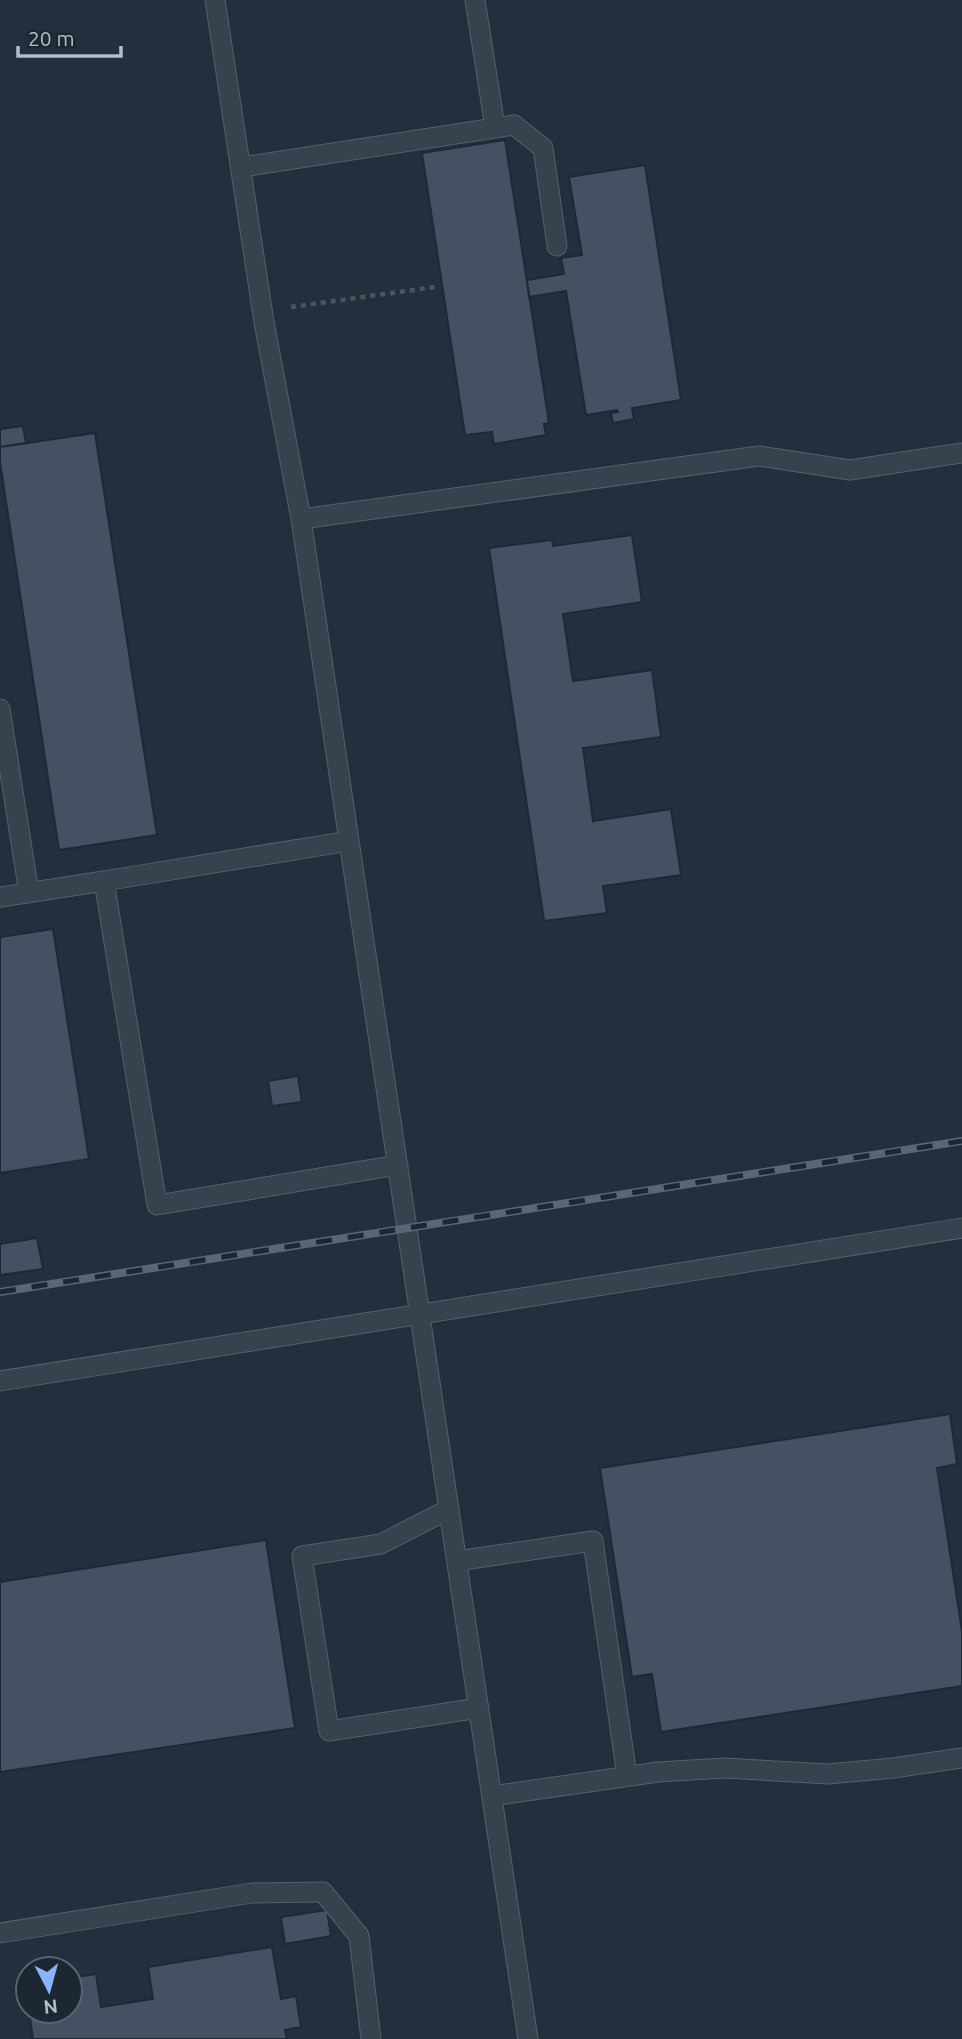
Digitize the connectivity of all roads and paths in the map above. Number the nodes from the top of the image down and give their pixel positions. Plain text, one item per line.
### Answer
1 (215, 0) edge
2 (475, 0) edge
3 (495, 127) junction
4 (242, 167) junction
5 (558, 246) dead end
6 (435, 287) dead end
7 (291, 307) dead end
8 (962, 453) edge
9 (301, 519) junction
10 (0, 709) edge
11 (349, 841) junction
12 (104, 881) junction
13 (29, 893) junction
14 (0, 897) edge
15 (398, 1166) junction
16 (962, 1228) edge
17 (420, 1314) junction
18 (0, 1381) edge
19 (449, 1509) junction
20 (457, 1561) junction
21 (479, 1708) junction
22 (962, 1758) edge
23 (627, 1776) junction
24 (492, 1796) junction
25 (0, 1933) edge
26 (371, 2039) edge
27 (528, 2039) edge

1 - 4 lane
2 - 3 lane
3 - 4 lane
3 - 5 lane
4 - 9 lane
6 - 7 path
8 - 9 lane
9 - 11 lane
10 - 13 lane
11 - 12 lane
11 - 15 lane
12 - 13 lane
12 - 15 lane
13 - 14 lane
15 - 17 lane
16 - 17 lane
17 - 18 lane
17 - 19 lane
19 - 20 lane
19 - 21 lane
20 - 21 lane
20 - 23 lane
21 - 24 lane
22 - 23 lane
23 - 24 lane
24 - 27 lane
25 - 26 lane

